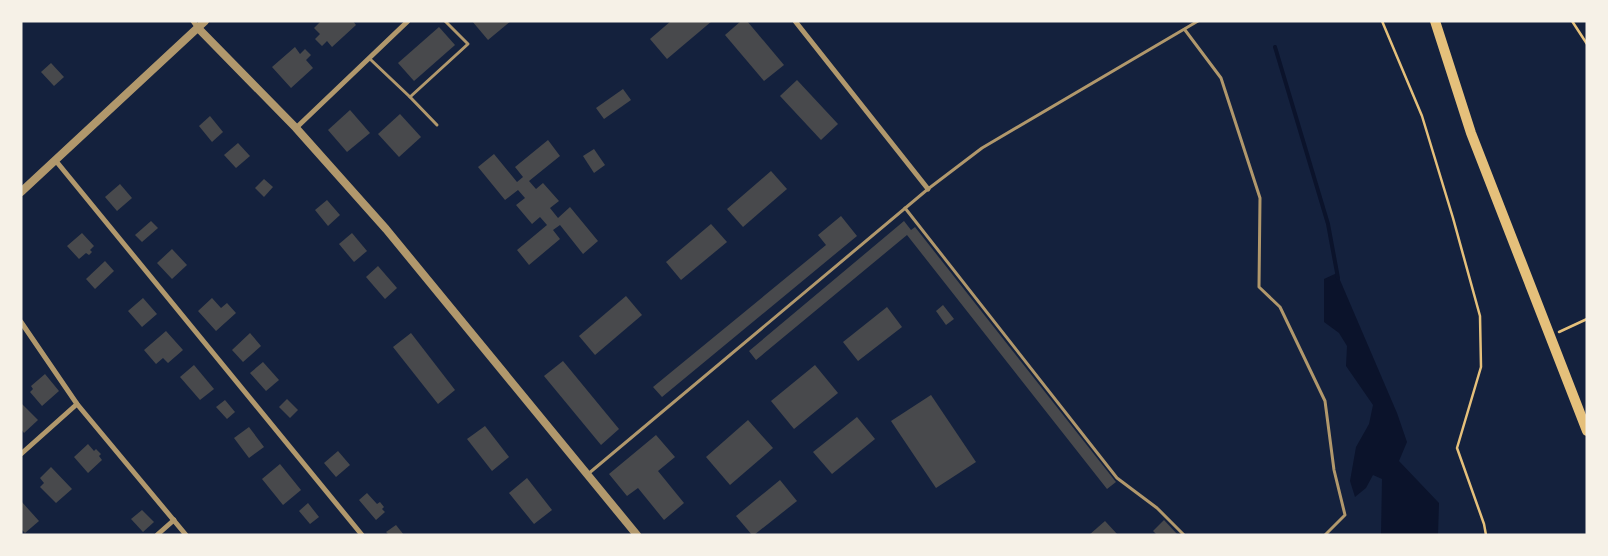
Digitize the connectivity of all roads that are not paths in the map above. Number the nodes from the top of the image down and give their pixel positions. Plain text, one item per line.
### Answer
1 (205, 21) edge
2 (408, 21) edge
3 (444, 21) edge
4 (795, 21) edge
5 (1198, 21) edge
6 (1435, 21) edge
7 (196, 25) edge
8 (1185, 30) junction
9 (370, 59) junction
10 (410, 97) junction
11 (437, 125) dead end
12 (296, 128) junction
13 (56, 161) junction
14 (928, 189) junction
15 (21, 192) edge
16 (905, 208) junction
17 (21, 322) edge
18 (77, 404) junction
19 (1587, 431) edge
20 (21, 454) edge
21 (588, 474) junction
22 (174, 520) junction
23 (157, 535) edge
24 (186, 535) edge
25 (362, 535) edge
26 (636, 535) edge
27 (1184, 535) edge
28 (1325, 535) edge

1 - 7 street
2 - 9 street
3 - 10 lane
4 - 14 street
5 - 8 lane
6 - 19 main road
7 - 12 street
7 - 13 street
8 - 14 lane
8 - 28 lane
9 - 10 lane
9 - 12 street
10 - 11 lane
12 - 21 street
13 - 15 street
13 - 25 street
14 - 16 lane
16 - 21 lane
16 - 27 lane
17 - 18 street
18 - 20 street
18 - 22 street
21 - 26 street
22 - 23 street
22 - 24 street

